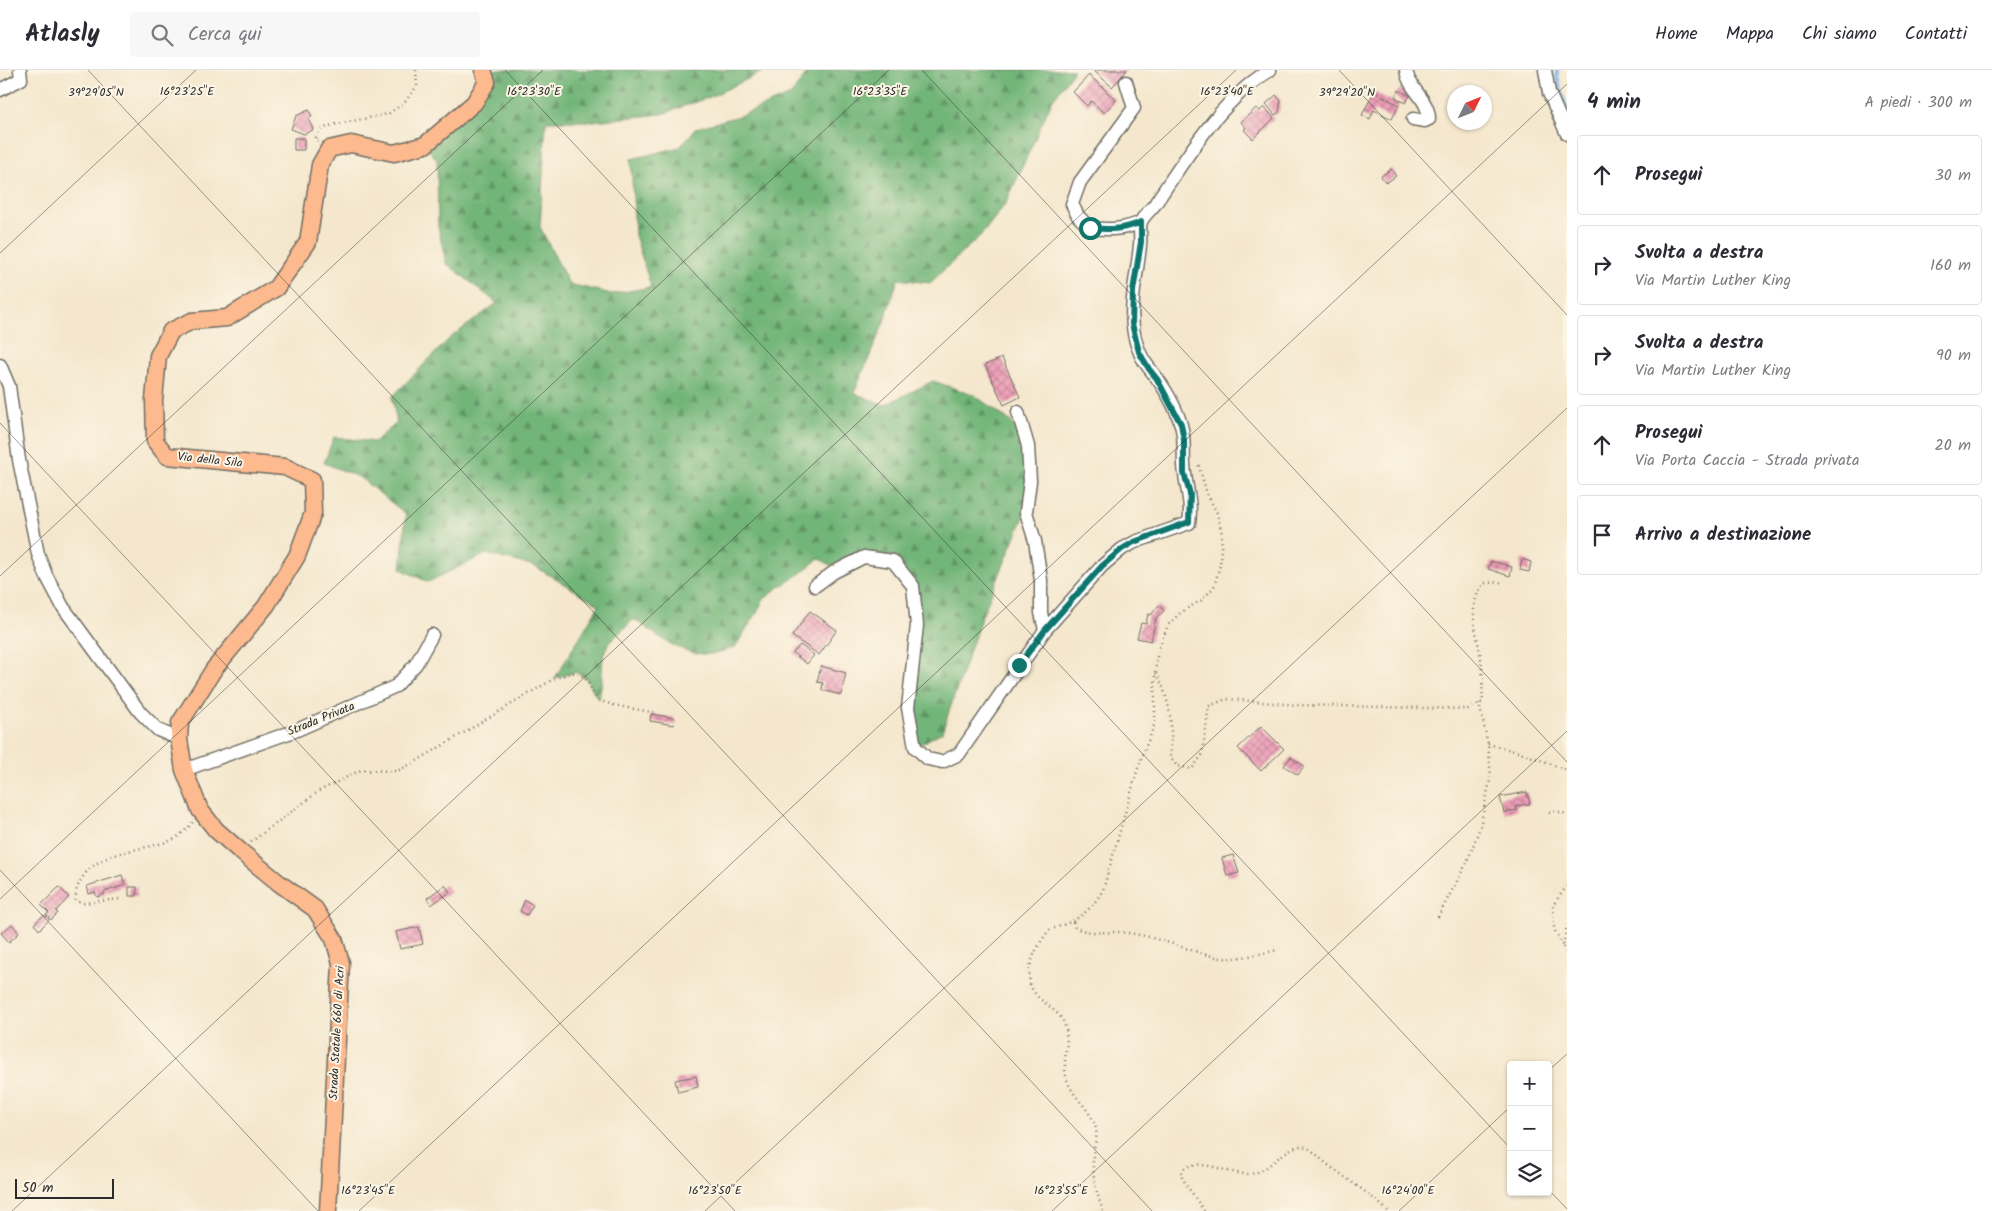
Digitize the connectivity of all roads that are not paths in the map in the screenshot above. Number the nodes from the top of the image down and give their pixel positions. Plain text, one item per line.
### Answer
1 (32, 70) edge
2 (483, 70) edge
3 (1270, 70) edge
4 (1406, 70) edge
5 (1545, 70) edge
6 (20, 75) edge
7 (1126, 82) dead end
8 (0, 90) edge
9 (1413, 119) dead end
10 (1567, 134) edge
11 (1141, 222) junction
12 (0, 365) edge
13 (1018, 412) dead end
14 (815, 586) dead end
15 (1045, 630) junction
16 (432, 635) dead end
17 (179, 739) junction
18 (184, 770) junction
19 (328, 1211) edge

1 - 6 street
2 - 17 main road, Via della Sila
3 - 11 street
4 - 9 street
5 - 10 street
6 - 8 street
7 - 11 street
11 - 15 street
12 - 17 street
13 - 15 street
14 - 15 street
16 - 18 street, Strada Privata
17 - 18 main road, Strada Statale 660 di Acri
18 - 19 main road, Strada Statale 660 di Acri

